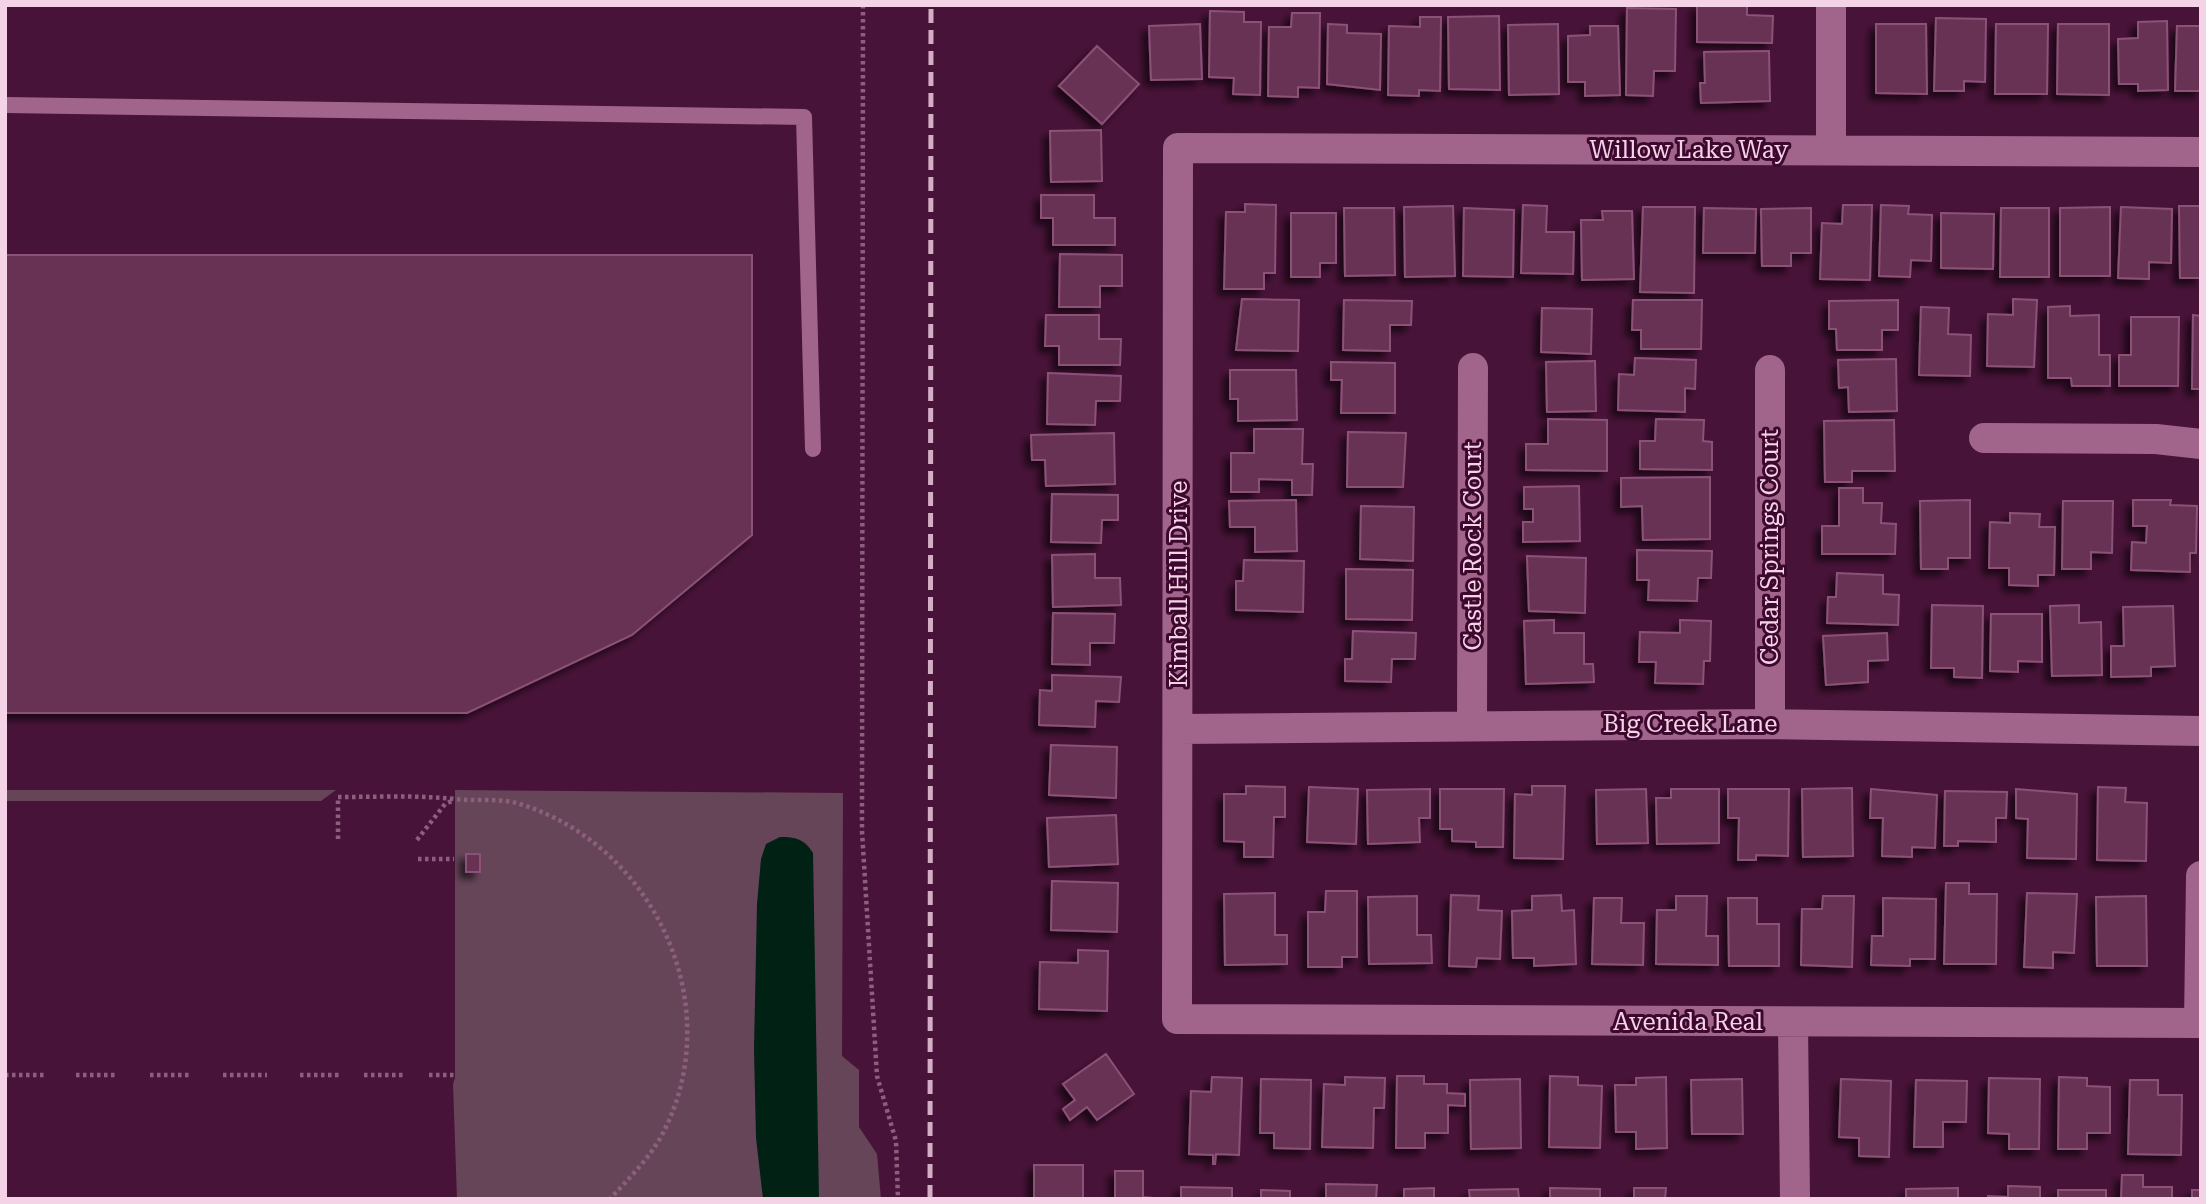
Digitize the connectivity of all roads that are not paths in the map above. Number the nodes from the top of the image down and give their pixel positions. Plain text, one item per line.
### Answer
1 (1831, 5) edge
2 (5, 105) edge
3 (1178, 148) joint
4 (1831, 150) junction
5 (2201, 152) edge
6 (1473, 368) dead end
7 (1770, 370) dead end
8 (1984, 438) dead end
9 (2201, 444) edge
10 (813, 449) dead end
11 (1770, 724) junction
12 (1472, 725) junction
13 (1180, 729) junction
14 (2201, 731) edge
15 (2201, 876) edge
16 (1177, 1019) joint
17 (1793, 1023) junction
18 (2199, 1023) edge
19 (1795, 1199) edge

1 - 4 street
2 - 10 lane
3 - 4 street, Willow Lake Way
3 - 13 street, Kimball Hill Drive
4 - 5 street, Willow Lake Way
6 - 12 street, Castle Rock Court
7 - 11 street, Cedar Springs Court
8 - 9 street
11 - 12 street, Big Creek Lane
11 - 14 street, Big Creek Lane
12 - 13 street, Big Creek Lane
13 - 16 street, Kimball Hill Drive
15 - 18 street
16 - 17 street, Avenida Real
17 - 18 street, Avenida Real
17 - 19 street

